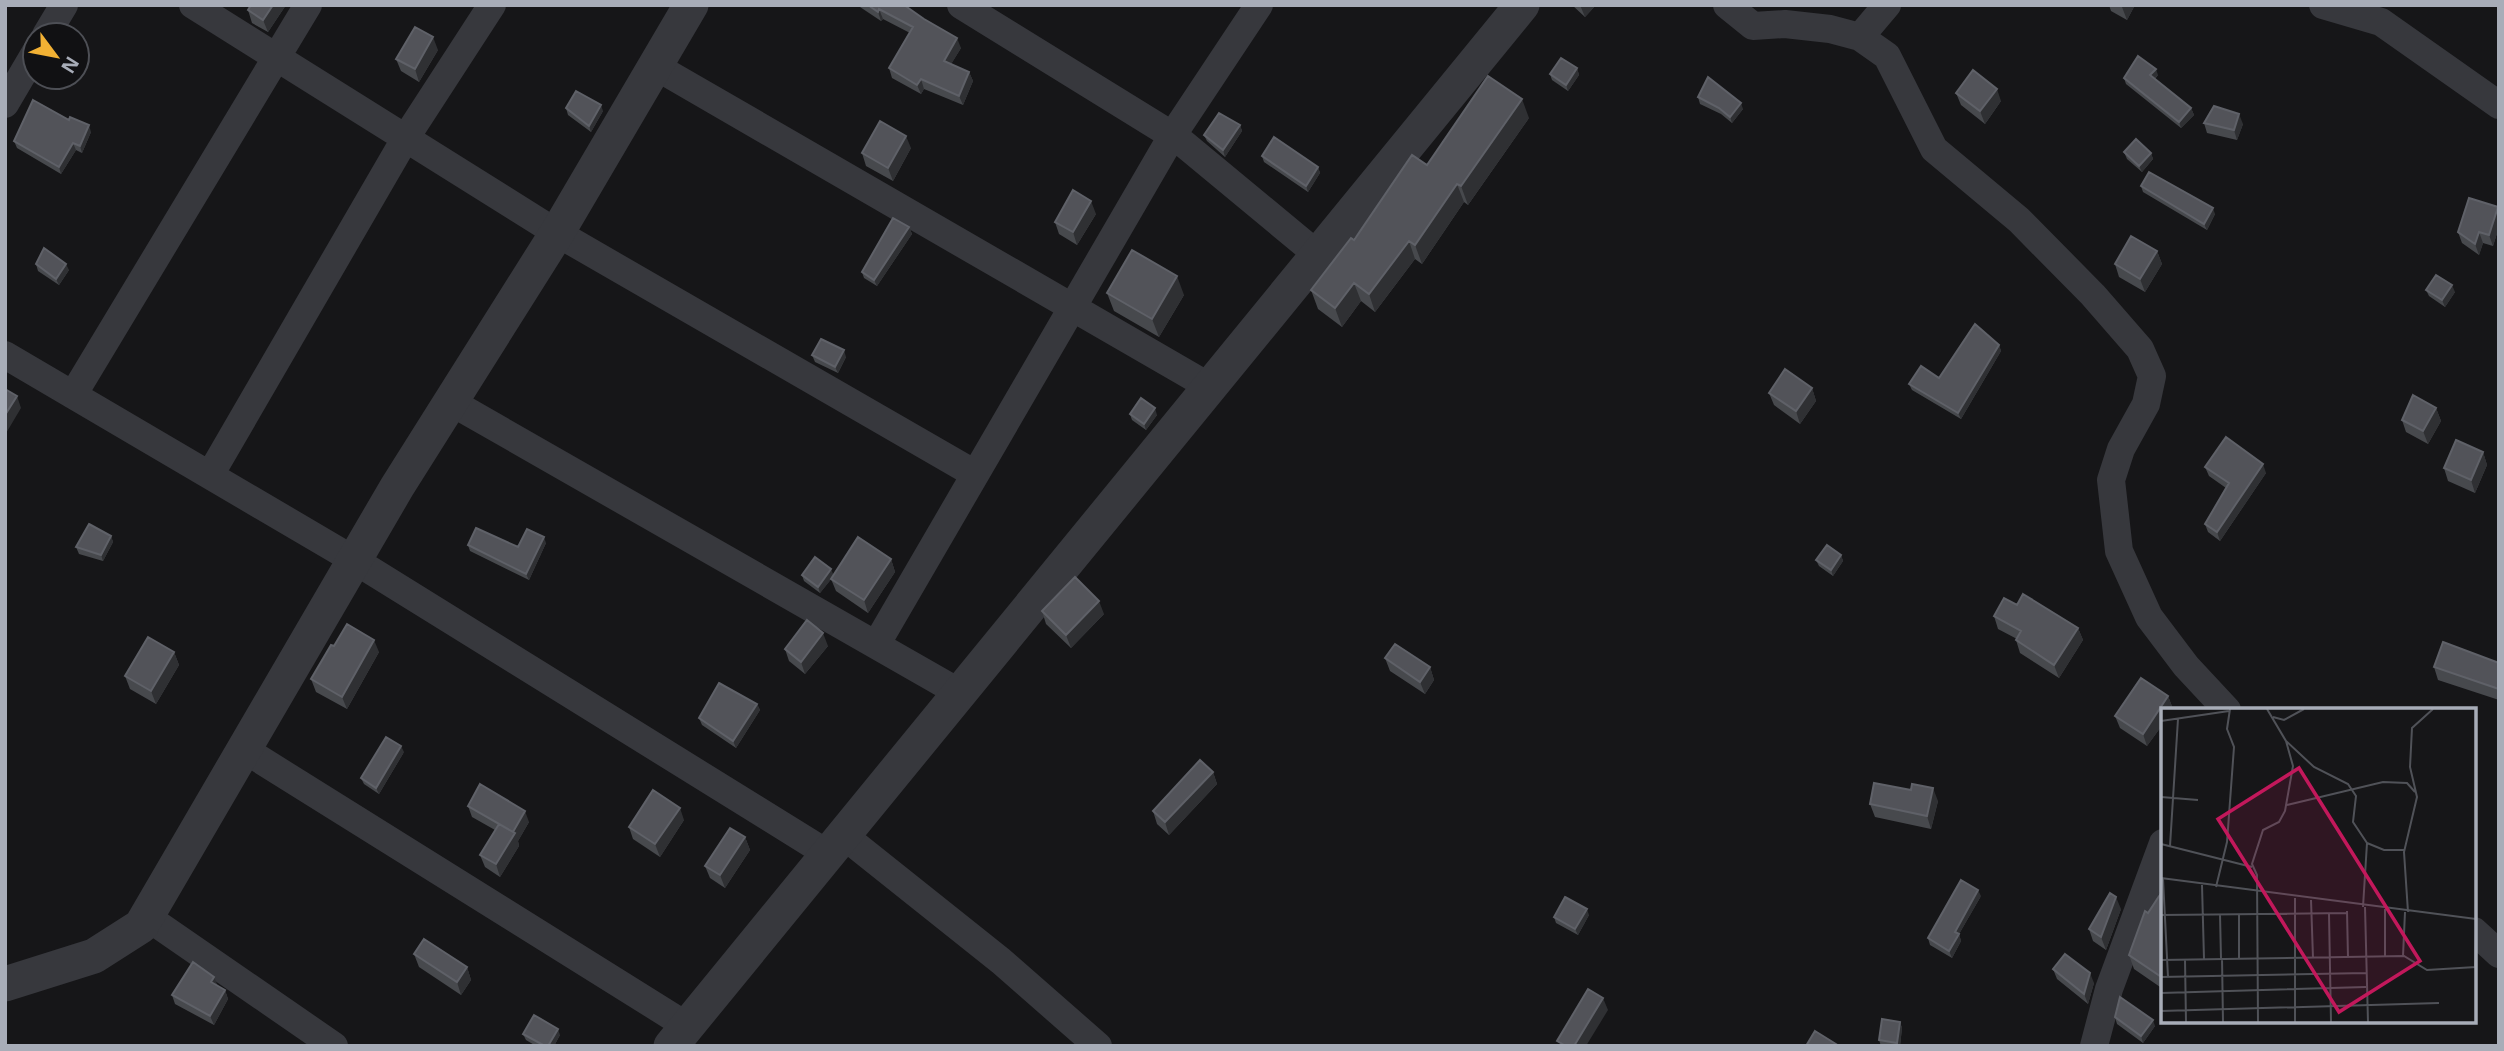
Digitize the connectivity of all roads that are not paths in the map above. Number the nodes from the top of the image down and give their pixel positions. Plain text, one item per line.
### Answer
1 (64, 5) edge
2 (193, 5) edge
3 (308, 5) edge
4 (492, 5) edge
5 (691, 5) edge
6 (961, 5) edge
7 (1259, 5) edge
8 (1522, 5) edge
9 (1727, 5) edge
10 (1887, 5) edge
11 (2323, 5) edge
12 (54, 21) edge
13 (1860, 37) junction
14 (277, 58) junction
15 (655, 66) junction
16 (21, 77) edge
17 (5, 103) edge
18 (2499, 105) edge
19 (1172, 135) junction
20 (405, 139) junction
21 (556, 233) junction
22 (1318, 255) junction
23 (1072, 307) junction
24 (5, 355) edge
25 (1210, 387) junction
26 (73, 395) junction
27 (451, 402) junction
28 (975, 474) junction
29 (210, 475) junction
30 (354, 560) junction
31 (876, 645) junction
32 (960, 693) junction
33 (2225, 708) edge
34 (245, 750) junction
35 (836, 844) junction
36 (2161, 848) edge
37 (147, 917) junction
38 (2476, 933) edge
39 (2499, 954) edge
40 (5, 984) edge
41 (679, 1036) edge
42 (334, 1046) edge
43 (1098, 1046) edge
44 (2094, 1046) edge

1 - 12 street
2 - 14 street
3 - 14 street
4 - 20 street
5 - 15 street
6 - 19 street
7 - 19 street
8 - 22 street
9 - 13 street
10 - 13 street
11 - 18 street
13 - 33 street
14 - 20 street
14 - 26 street
15 - 21 street
15 - 23 street
16 - 17 street
19 - 22 street
19 - 23 street
20 - 21 street
20 - 29 street
21 - 27 street
21 - 28 street
22 - 25 street
23 - 25 street
23 - 28 street
24 - 26 street
25 - 32 street
26 - 29 street
27 - 30 street
27 - 31 street
28 - 31 street
29 - 30 street
30 - 34 street
30 - 35 street
31 - 32 street
32 - 35 street
34 - 37 street
34 - 41 street
35 - 41 street
35 - 43 street
36 - 44 street
37 - 40 street
37 - 42 street
38 - 39 street

